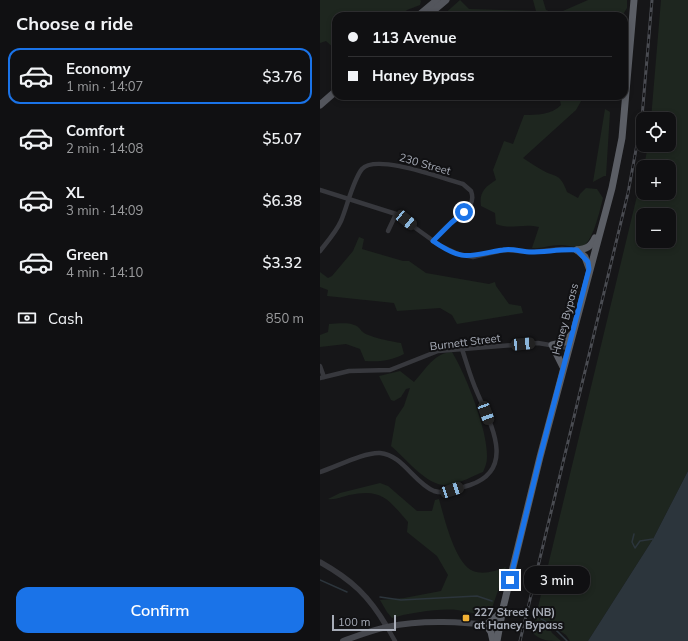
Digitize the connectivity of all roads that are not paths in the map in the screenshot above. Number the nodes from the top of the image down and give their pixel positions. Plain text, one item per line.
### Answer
1 (446, 0) edge
2 (634, 0) edge
3 (433, 3) edge
4 (423, 12) edge
5 (628, 69) edge
6 (332, 88) edge
7 (332, 94) edge
8 (320, 98) edge
9 (625, 100) edge
10 (320, 105) edge
11 (320, 190) edge
12 (350, 199) junction
13 (396, 214) junction
14 (602, 219) junction
15 (388, 231) dead end
16 (433, 241) junction
17 (577, 250) junction
18 (320, 251) edge
19 (589, 269) junction
20 (572, 334) junction
21 (552, 345) junction
22 (568, 348) junction
23 (462, 349) junction
24 (320, 366) edge
25 (563, 367) junction
26 (322, 378) edge
27 (320, 472) edge
28 (320, 562) edge
29 (503, 608) junction
30 (486, 625) junction
31 (500, 626) junction
32 (387, 627) junction
33 (343, 641) edge
34 (395, 641) edge
35 (493, 641) edge
36 (497, 641) edge

1 - 3 main road
2 - 5 highway, Haney Bypass
3 - 4 main road
6 - 8 main road
7 - 10 main road
9 - 14 highway, Haney Bypass
11 - 12 street
12 - 13 street
12 - 16 street, 230 Street
12 - 18 street
13 - 15 street
13 - 16 street
14 - 17 highway
14 - 19 highway, Haney Bypass
16 - 17 street
17 - 19 highway
19 - 20 highway, Haney Bypass
20 - 21 highway
20 - 22 highway, Haney Bypass
21 - 22 street, Burnett Street
21 - 23 street, Burnett Street
21 - 25 highway
22 - 25 highway, Haney Bypass
23 - 26 street, Burnett Street
23 - 27 street
24 - 26 street
25 - 29 highway, Haney Bypass
28 - 32 street
29 - 30 highway
29 - 31 highway, Haney Bypass
30 - 31 main road
30 - 32 main road
30 - 35 highway
31 - 36 highway, Haney Bypass
32 - 33 main road
32 - 34 street

